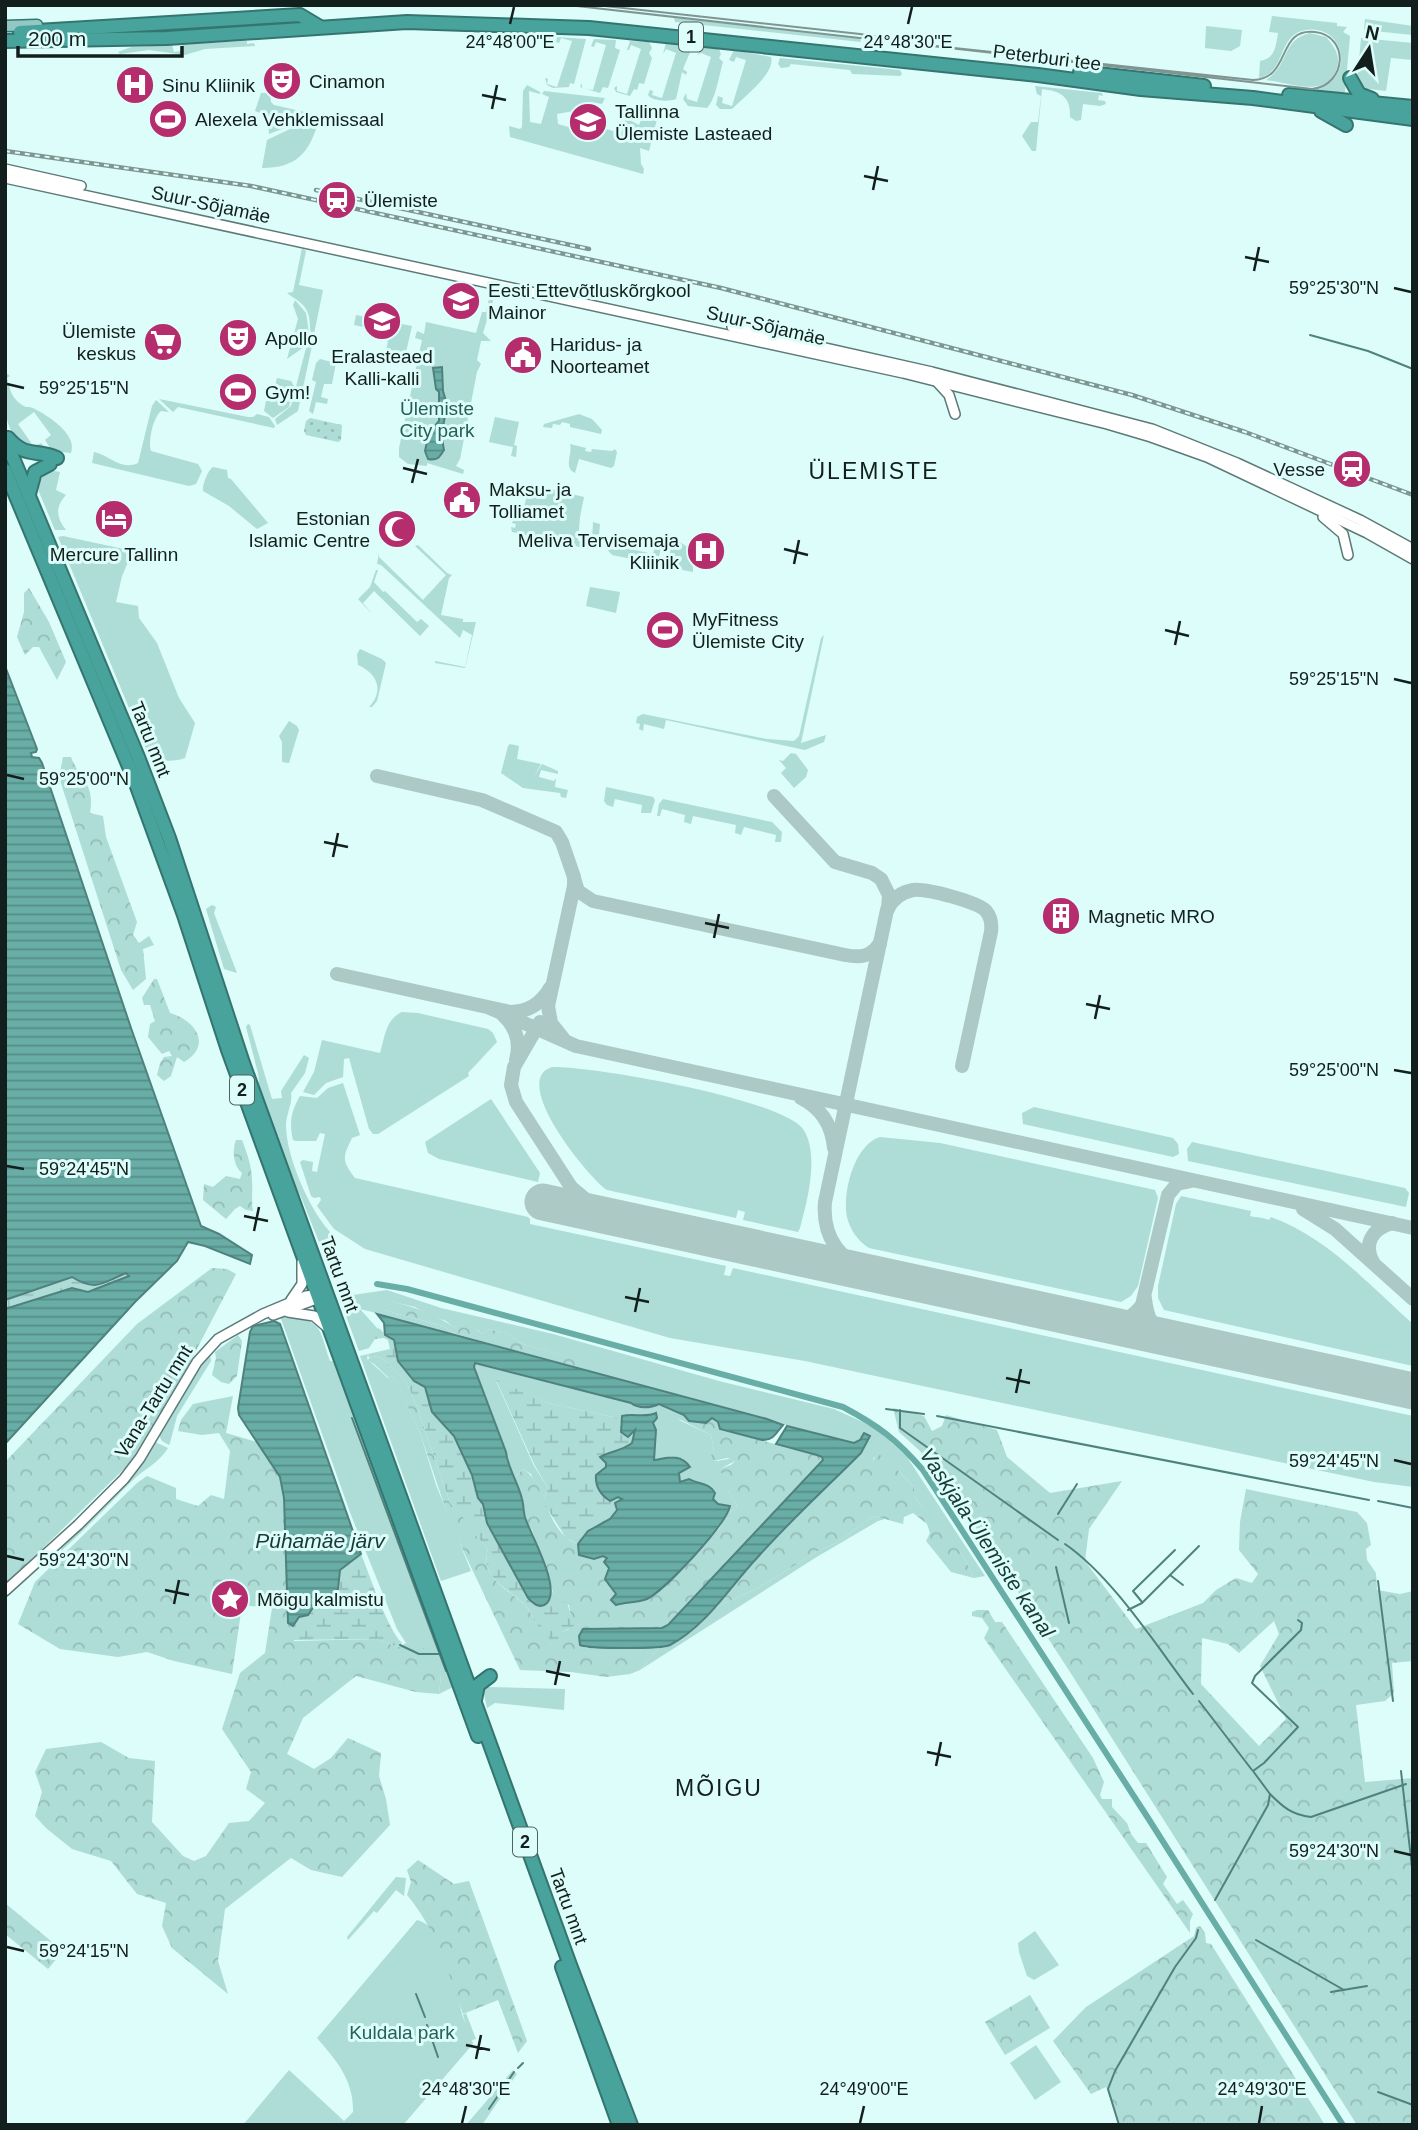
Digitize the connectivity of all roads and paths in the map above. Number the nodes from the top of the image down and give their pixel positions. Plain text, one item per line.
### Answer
1 (296, 15) junction
2 (5, 26) edge
3 (90, 27) junction
4 (321, 27) junction
5 (118, 32) dead end
6 (5, 33) edge
7 (88, 40) junction
8 (5, 41) edge
9 (5, 47) edge
10 (900, 60) junction
11 (1350, 78) dead end
12 (1308, 105) junction
13 (1406, 106) edge
14 (1413, 119) edge
15 (1346, 125) dead end
16 (5, 169) edge
17 (5, 178) edge
18 (83, 191) junction
19 (731, 331) junction
20 (937, 382) junction
21 (955, 414) dead end
22 (5, 437) edge
23 (9, 469) edge
24 (29, 495) junction
25 (1314, 508) junction
26 (1413, 550) edge
27 (1348, 555) dead end
28 (1413, 559) edge
29 (302, 1253) junction
30 (320, 1295) junction
31 (285, 1308) junction
32 (328, 1328) junction
33 (5, 1591) edge
34 (489, 1676) dead end
35 (475, 1704) junction
36 (619, 2125) edge
37 (631, 2125) edge

1 - 3 highway
1 - 4 highway
1 - 5 highway
2 - 3 main road
3 - 6 highway
4 - 7 highway, Peterburi tee / 1
4 - 10 highway, Peterburi tee / 1
7 - 8 highway, Peterburi tee
7 - 9 highway, 1
10 - 12 highway, Peterburi tee / 1
10 - 13 highway, Peterburi tee
11 - 13 highway
12 - 14 highway, Peterburi tee / 1
12 - 15 highway
16 - 18 main road, Suur-Sõjamäe
17 - 18 main road, Suur-Sõjamäe
18 - 19 main road, Suur-Sõjamäe
19 - 20 main road, Suur-Sõjamäe
19 - 26 main road, Suur-Sõjamäe
20 - 21 main road
20 - 25 main road, Suur-Sõjamäe
22 - 23 highway, Tartu mnt / 2
22 - 24 highway
23 - 24 highway, Tartu mnt / 2
23 - 29 highway, Tartu mnt / 2
24 - 30 highway, Tartu mnt / 2
25 - 27 main road
25 - 28 main road, Suur-Sõjamäe
29 - 30 highway, Tartu mnt / 2
29 - 31 main road
30 - 31 main road, Vana-Tartu mnt
30 - 32 highway, Tartu mnt / 2
30 - 35 highway, Tartu mnt / 2
31 - 32 main road
31 - 33 main road, Vana-Tartu mnt
32 - 36 highway, Tartu mnt / 2
34 - 35 highway
35 - 37 highway, Tartu mnt / 2

